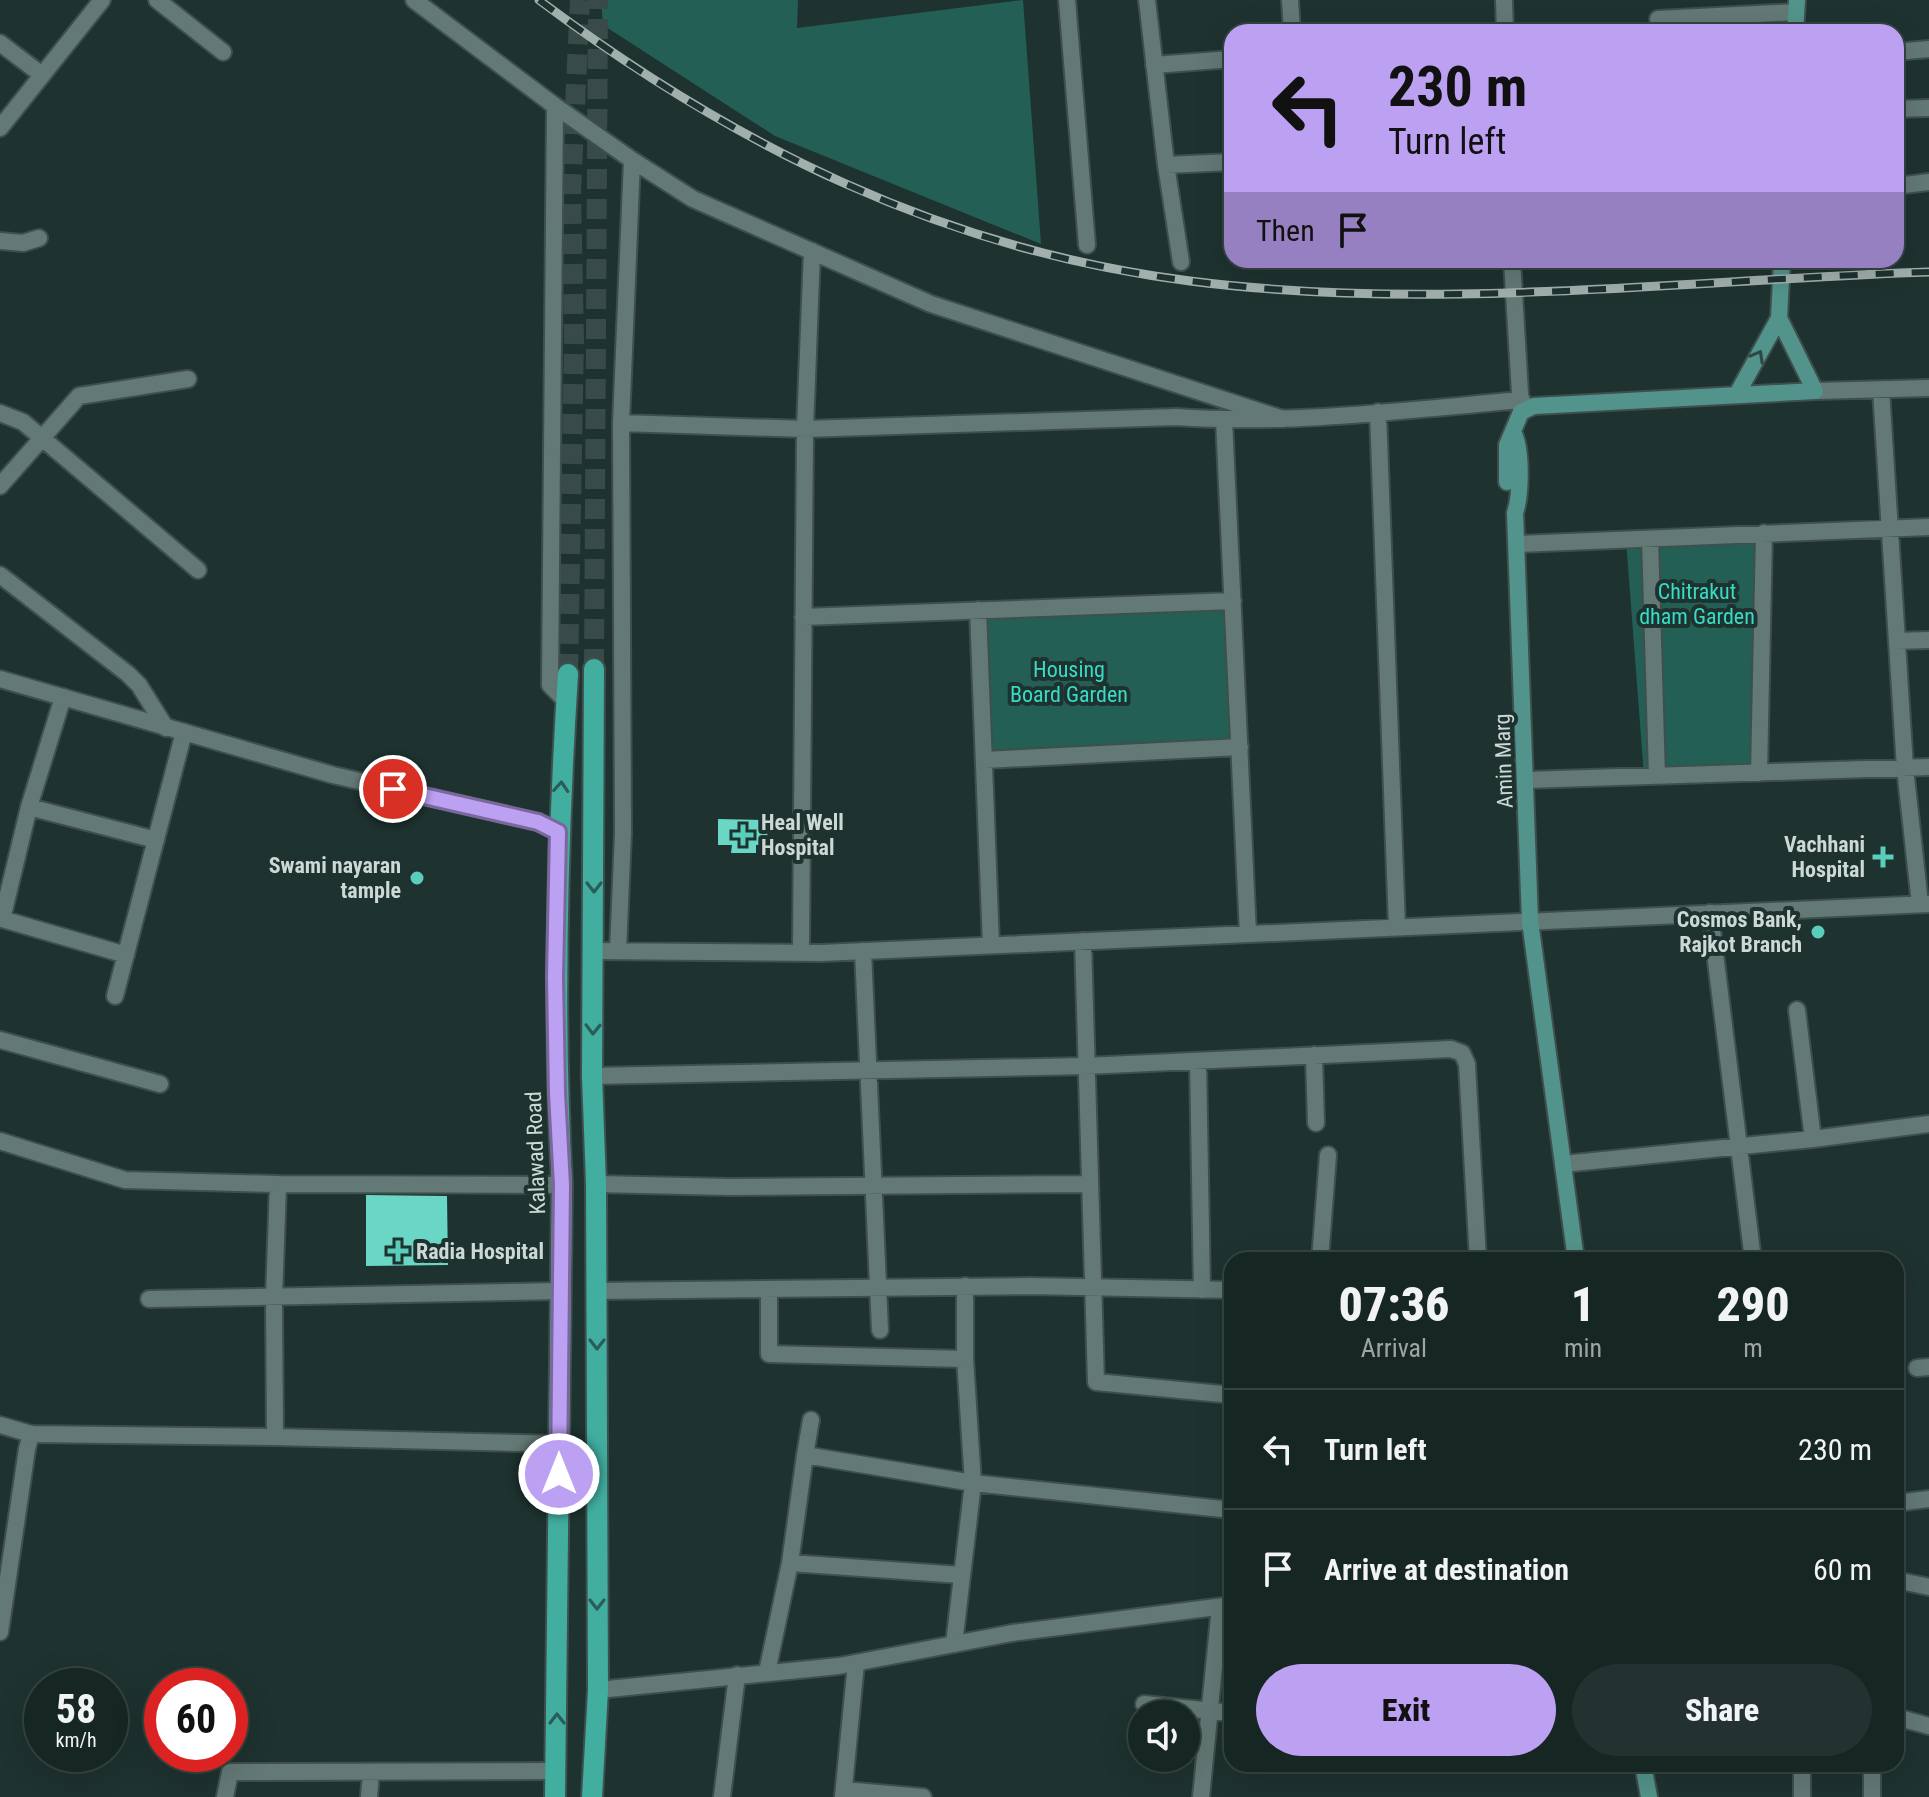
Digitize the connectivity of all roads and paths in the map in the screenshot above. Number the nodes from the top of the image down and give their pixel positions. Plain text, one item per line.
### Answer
1 (102, 0) edge
2 (157, 0) edge
3 (414, 0) edge
4 (1067, 0) edge
5 (1147, 0) edge
6 (1290, 0) edge
7 (1504, 0) edge
8 (1796, 6) edge
9 (1658, 19) dead end
10 (1292, 24) edge
11 (1505, 24) edge
12 (0, 43) edge
13 (1929, 49) edge
14 (1904, 51) edge
15 (223, 52) dead end
16 (1224, 60) edge
17 (1154, 65) junction
18 (42, 75) junction
19 (555, 106) junction
20 (1929, 108) edge
21 (1904, 109) edge
22 (0, 128) edge
23 (632, 160) junction
24 (1224, 162) edge
25 (1166, 165) junction
26 (1929, 182) edge
27 (1904, 185) edge
28 (39, 238) dead end
29 (0, 241) edge
30 (1087, 245) dead end
31 (812, 251) junction
32 (1181, 262) dead end
33 (1513, 268) edge
34 (1782, 268) edge
35 (1779, 318) junction
36 (188, 379) dead end
37 (1929, 388) edge
38 (1881, 390) junction
39 (1815, 391) junction
40 (1737, 394) junction
41 (1522, 406) junction
42 (1378, 412) junction
43 (0, 413) edge
44 (1283, 419) junction
45 (1224, 420) junction
46 (621, 423) junction
47 (805, 429) junction
48 (42, 438) junction
49 (0, 486) edge
50 (1890, 527) junction
51 (1929, 527) edge
52 (1764, 533) junction
53 (1650, 539) junction
54 (1517, 544) junction
55 (198, 570) dead end
56 (0, 575) edge
57 (1233, 601) junction
58 (978, 610) junction
59 (803, 617) junction
60 (1929, 640) edge
61 (1897, 641) junction
62 (594, 669) tunnel mouth
63 (568, 674) tunnel mouth
64 (0, 679) edge
65 (63, 697) junction
66 (566, 701) junction
67 (166, 728) junction
68 (184, 732) junction
69 (1240, 747) junction
70 (984, 760) junction
71 (1929, 767) edge
72 (1905, 768) junction
73 (1759, 773) junction
74 (1657, 776) junction
75 (1526, 780) junction
76 (29, 807) junction
77 (558, 832) junction
78 (156, 840) junction
79 (1924, 904) edge
80 (1710, 913) junction
81 (1530, 921) junction
82 (1397, 927) junction
83 (1248, 934) junction
84 (1083, 941) junction
85 (991, 945) junction
86 (594, 951) junction
87 (618, 951) junction
88 (863, 951) junction
89 (801, 952) junction
90 (126, 955) junction
91 (115, 996) dead end
92 (1797, 1010) dead end
93 (0, 1040) edge
94 (1314, 1055) junction
95 (1198, 1061) junction
96 (1086, 1066) junction
97 (867, 1070) junction
98 (592, 1076) junction
99 (160, 1084) dead end
100 (1316, 1123) dead end
101 (1929, 1124) edge
102 (1813, 1139) junction
103 (0, 1141) edge
104 (1739, 1147) junction
105 (1328, 1155) dead end
106 (1563, 1164) junction
107 (278, 1184) junction
108 (596, 1184) junction
109 (1088, 1184) junction
110 (562, 1185) junction
111 (874, 1186) junction
112 (1321, 1252) edge
113 (1478, 1252) edge
114 (1575, 1252) edge
115 (1752, 1252) edge
116 (965, 1286) junction
117 (879, 1287) junction
118 (1092, 1287) junction
119 (769, 1289) junction
120 (1202, 1290) junction
121 (1224, 1290) edge
122 (560, 1291) junction
123 (597, 1291) junction
124 (274, 1298) junction
125 (149, 1299) dead end
126 (880, 1330) dead end
127 (965, 1359) junction
128 (1224, 1394) edge
129 (811, 1420) dead end
130 (0, 1425) edge
131 (31, 1434) junction
132 (275, 1437) junction
133 (559, 1444) junction
134 (805, 1455) junction
135 (973, 1483) junction
136 (1929, 1499) edge
137 (1904, 1502) edge
138 (1224, 1509) edge
139 (790, 1563) junction
140 (961, 1575) junction
141 (1904, 1582) edge
142 (1929, 1587) edge
143 (1224, 1606) edge
144 (1224, 1619) edge
145 (1, 1628) edge
146 (954, 1644) junction
147 (856, 1663) junction
148 (767, 1672) junction
149 (737, 1675) junction
150 (598, 1690) junction
151 (1200, 1710) edge
152 (1210, 1711) junction
153 (1224, 1712) edge
154 (1904, 1719) edge
155 (1929, 1726) edge
156 (556, 1771) junction
157 (1644, 1772) edge
158 (1802, 1772) edge
159 (1872, 1772) edge
160 (371, 1773) junction
161 (844, 1793) edge
162 (225, 1797) edge
163 (369, 1797) edge
164 (555, 1797) edge
165 (592, 1797) edge
166 (722, 1797) edge
167 (923, 1797) edge
168 (1201, 1797) edge
169 (1649, 1797) edge
170 (1802, 1797) edge
171 (1872, 1797) edge

1 - 18 street
2 - 15 street
3 - 19 street
4 - 30 street
5 - 17 street
6 - 10 street
7 - 11 street
8 - 9 street
12 - 18 street
13 - 14 street
16 - 17 street
17 - 25 street
18 - 22 street
19 - 23 street
19 - 66 street
20 - 21 street
23 - 31 street
23 - 46 street
24 - 25 street
25 - 32 street
26 - 27 street
28 - 29 street
31 - 44 street
31 - 47 street
33 - 41 street
34 - 35 main road
35 - 39 main road
40 -> 35 main road
36 - 48 street
37 - 38 street
38 - 39 street
38 - 50 street
39 - 40 main road
40 - 41 main road
41 - 42 street
41 - 54 main road, Amin Marg
42 - 44 street
42 - 82 street
43 - 48 street
44 - 45 street
45 - 47 street
45 - 57 street
46 - 47 street
46 - 87 street
47 - 59 street
48 - 49 street
48 - 55 street
50 - 51 street
50 - 52 street
50 - 61 street
52 - 53 street
52 - 73 street
53 - 54 street
53 - 74 street
54 - 75 main road, Amin Marg
56 - 67 street
57 - 58 street
57 - 69 street
58 - 59 street
58 - 70 street
59 - 89 street
60 - 61 street
61 - 72 street
62 -> 86 main road
63 - 66 main road, Kalawad Road
64 - 65 street
65 - 67 street
65 - 76 street
77 -> 66 main road, Kalawad Road
67 - 68 street
68 - 77 street
68 - 78 street
69 - 70 street
69 - 83 street
70 - 85 street
71 - 72 street
72 - 73 street
72 - 79 street
73 - 74 street
74 - 75 street
75 - 81 main road, Amin Marg
76 - 78 street
76 - 90 street
77 - 110 main road, Kalawad Road
78 - 90 street
79 - 80 street
80 - 81 street
80 - 104 street
81 - 82 street
81 - 106 main road, Amin Marg
82 - 83 street
83 - 84 street
84 - 85 street
84 - 96 street
85 - 88 street
86 - 87 street
86 -> 98 main road
87 - 89 street
88 - 89 street
88 - 97 street
90 - 91 street
92 - 102 street
93 - 99 street
94 - 95 street
94 - 100 street
94 - 113 street
95 - 96 street
95 - 120 street
96 - 97 street
96 - 109 street
97 - 98 street
97 - 111 street
98 - 108 main road
101 - 102 street
102 - 104 street
103 - 107 street
104 - 106 street
104 - 115 street
105 - 112 street
106 - 114 main road, Amin Marg
107 - 110 street
107 - 124 street
108 - 111 street
108 - 123 main road
109 - 111 street
109 - 118 street
110 - 122 main road, Kalawad Road
111 - 117 street
116 - 117 street
116 - 118 street
116 - 127 street
117 - 119 street
117 - 126 street
118 - 120 street
118 - 128 street
119 - 123 street
119 - 127 street
120 - 121 street
122 - 124 street
122 - 133 main road, Kalawad Road
123 -> 150 main road
124 - 125 street
124 - 132 street
127 - 135 street
129 - 134 street
130 - 131 street
131 - 132 street
131 - 145 street
132 - 133 street
156 -> 133 main road, Kalawad Road
134 - 135 street
134 - 139 street
135 - 138 street
135 - 140 street
136 - 137 street
139 - 140 street
139 - 148 street
140 - 146 street
141 - 142 street
143 - 146 street
144 - 152 street
146 - 147 street
147 - 148 street
147 - 161 street
148 - 149 street
149 - 150 street
149 - 166 street
150 - 165 main road
151 - 152 street
152 - 153 street
152 - 168 street
154 - 155 street
156 - 160 street
156 - 164 main road, Kalawad Road
157 - 169 main road
158 - 170 street
159 - 171 street
160 - 162 street
160 - 163 street
161 - 167 street

